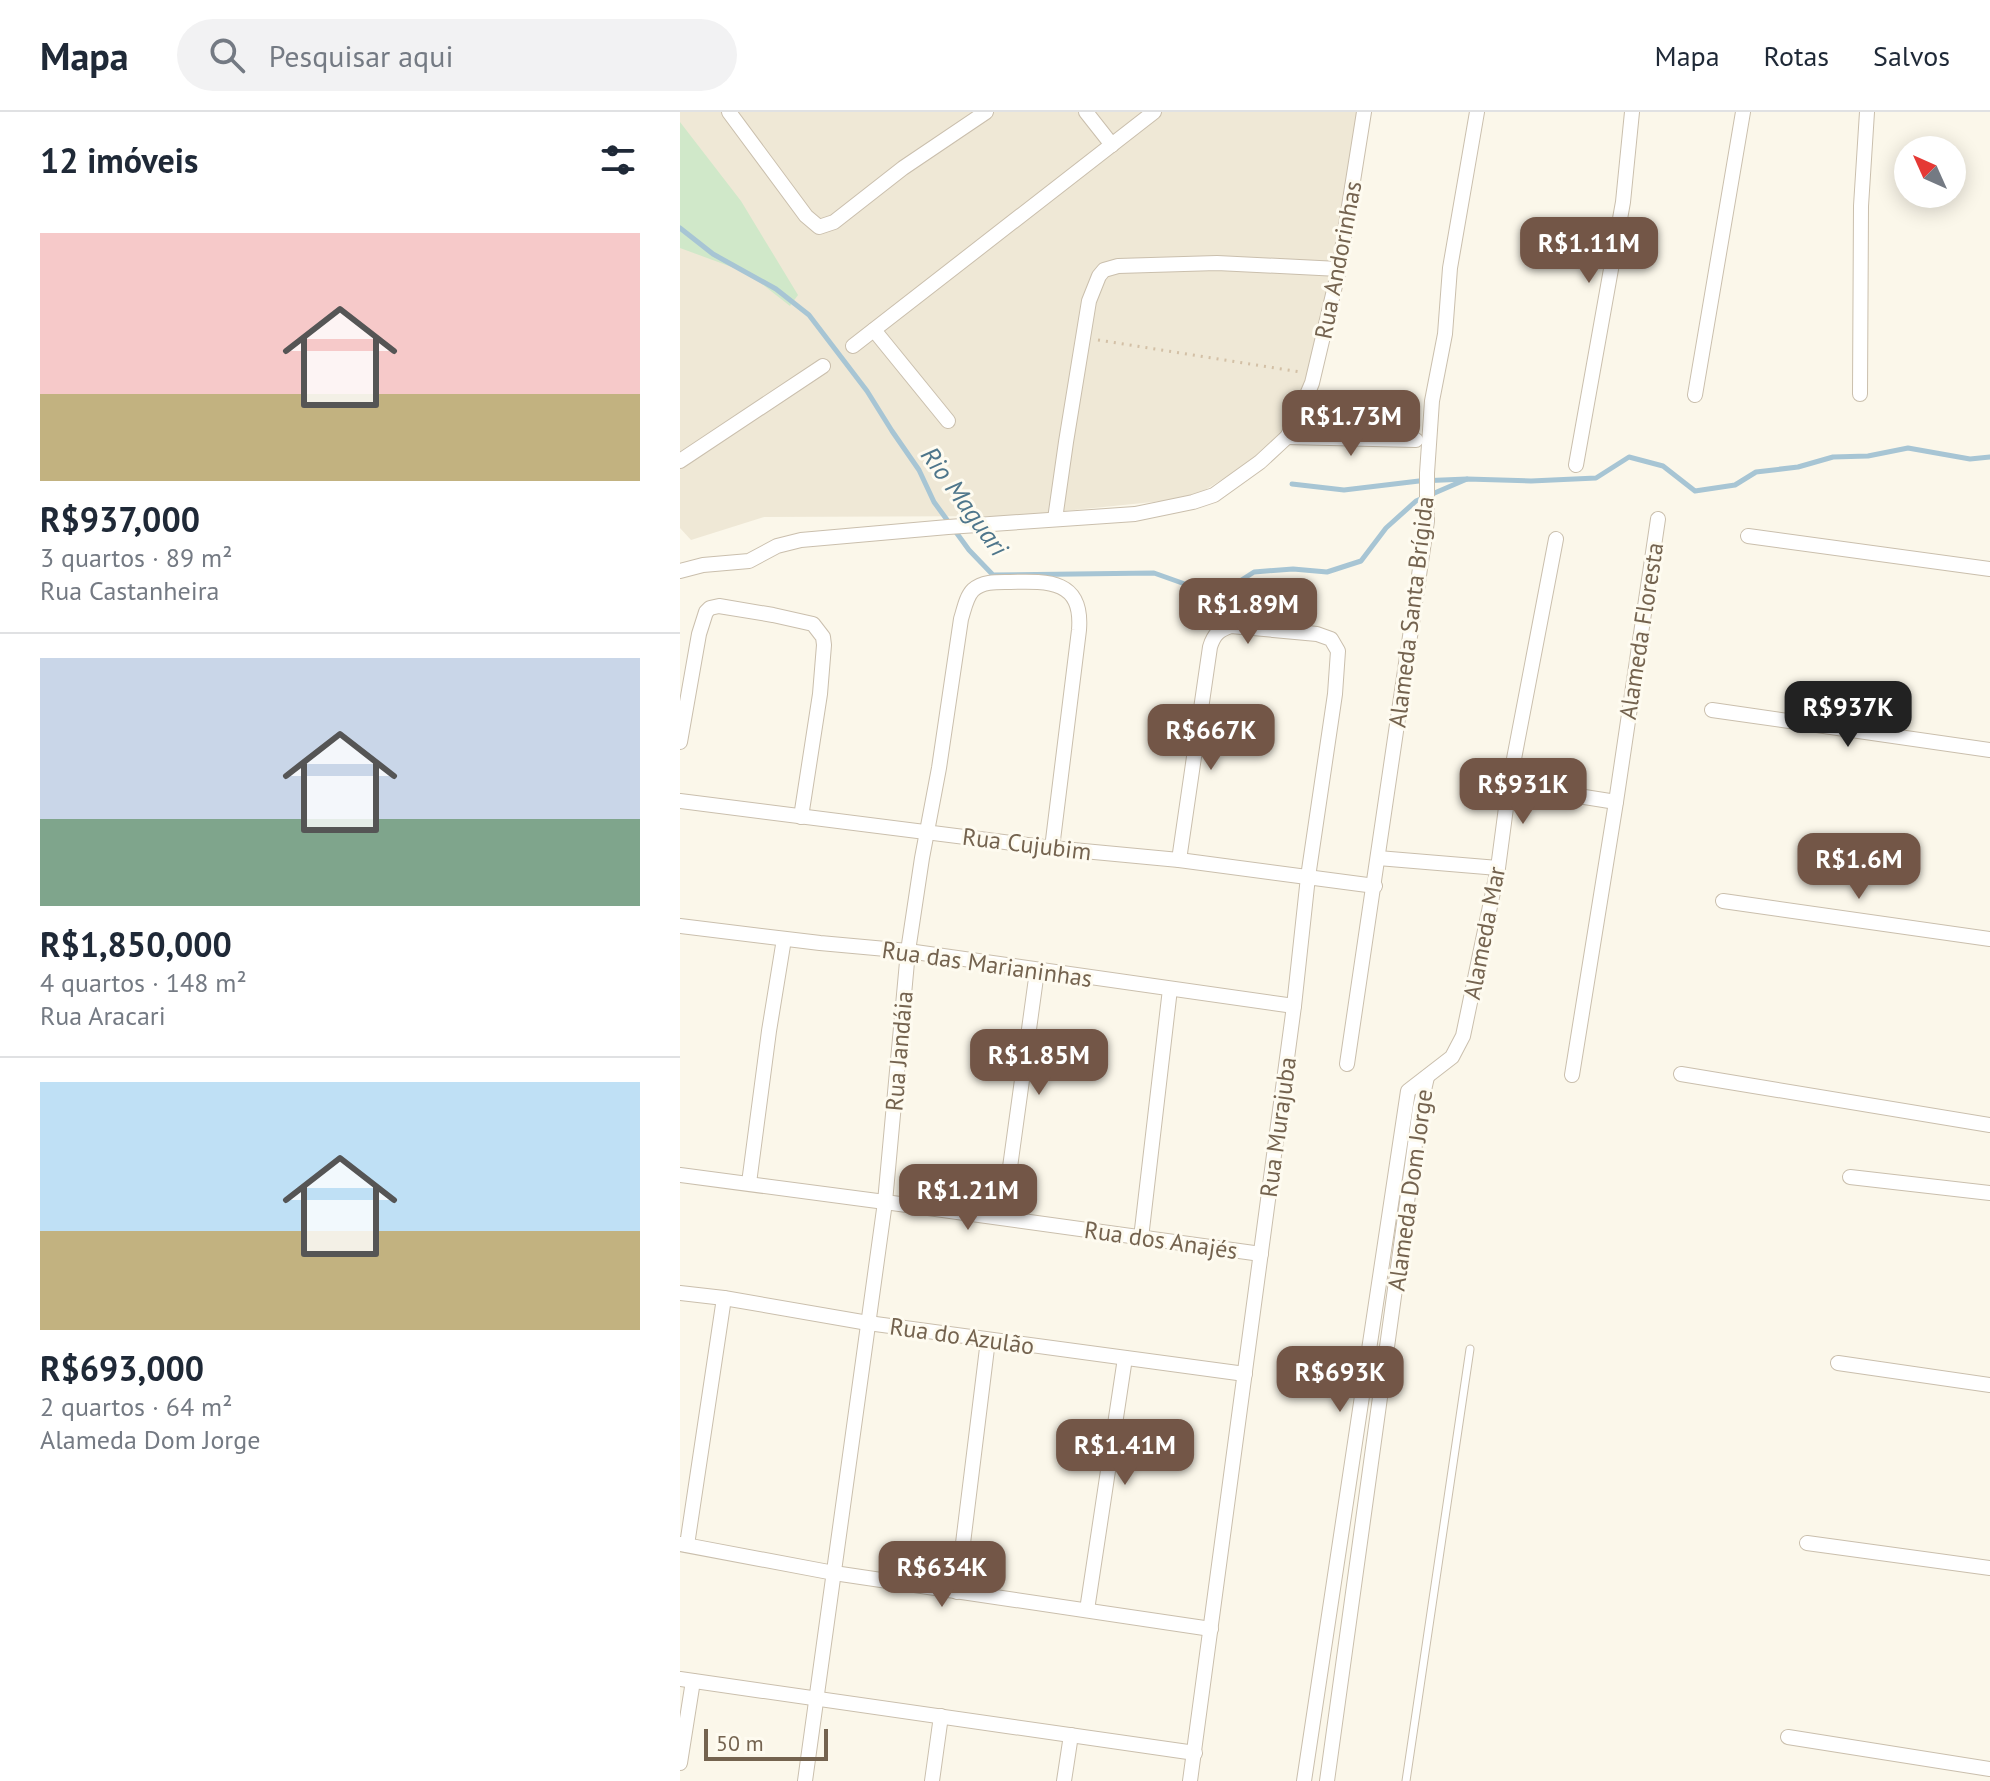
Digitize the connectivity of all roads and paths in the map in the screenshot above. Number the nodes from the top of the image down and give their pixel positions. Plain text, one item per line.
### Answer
1 (729, 112) edge
2 (986, 112) edge
3 (1086, 112) edge
4 (1154, 112) edge
5 (1364, 112) edge
6 (1477, 112) edge
7 (1632, 112) edge
8 (1743, 112) edge
9 (1867, 112) edge
10 (1112, 145) junction
11 (1339, 269) junction
12 (874, 330) junction
13 (1082, 338) junction
14 (853, 346) dead end
15 (823, 366) dead end
16 (1315, 374) junction
17 (1860, 394) dead end
18 (1695, 395) dead end
19 (948, 421) dead end
20 (1287, 437) junction
21 (1416, 440) dead end
22 (680, 461) edge
23 (1576, 465) dead end
24 (1055, 519) junction
25 (1658, 519) dead end
26 (1748, 536) dead end
27 (1556, 539) dead end
28 (1990, 569) edge
29 (680, 571) edge
30 (1712, 710) dead end
31 (680, 742) edge
32 (1990, 750) edge
33 (1509, 785) junction
34 (680, 801) edge
35 (1616, 802) junction
36 (801, 817) junction
37 (927, 832) junction
38 (1052, 848) junction
39 (1378, 858) junction
40 (1179, 860) junction
41 (1498, 868) junction
42 (1308, 877) junction
43 (1375, 886) junction
44 (1723, 901) dead end
45 (680, 926) edge
46 (784, 939) junction
47 (1990, 939) edge
48 (908, 951) junction
49 (1037, 971) junction
50 (1170, 989) junction
51 (1294, 1006) junction
52 (1347, 1064) dead end
53 (1681, 1074) dead end
54 (1572, 1075) dead end
55 (1427, 1077) junction
56 (1990, 1125) edge
57 (680, 1175) edge
58 (1850, 1177) dead end
59 (749, 1183) junction
60 (1990, 1193) edge
61 (885, 1202) junction
62 (1003, 1218) junction
63 (1141, 1238) junction
64 (1261, 1254) junction
65 (680, 1293) edge
66 (724, 1298) junction
67 (868, 1323) junction
68 (988, 1340) junction
69 (1470, 1349) dead end
70 (1125, 1358) junction
71 (1838, 1363) dead end
72 (1245, 1374) junction
73 (1990, 1385) edge
74 (1807, 1543) dead end
75 (683, 1545) edge
76 (1990, 1568) edge
77 (834, 1573) junction
78 (957, 1592) junction
79 (1087, 1610) junction
80 (1211, 1629) junction
81 (687, 1680) edge
82 (817, 1698) junction
83 (941, 1716) junction
84 (1071, 1735) junction
85 (1788, 1737) dead end
86 (1195, 1753) junction
87 (680, 1763) edge
88 (1990, 1769) edge
89 (805, 1781) edge
90 (932, 1781) edge
91 (1064, 1781) edge
92 (1190, 1781) edge
93 (1304, 1781) edge
94 (1327, 1781) edge
95 (1406, 1781) edge

1 - 2 street
3 - 10 street
4 - 10 street
5 - 11 street, Rua Andorinhas
6 - 39 street, Alameda Santa Brígida
7 - 23 street
8 - 18 street
9 - 17 street
10 - 12 street
11 - 13 street
11 - 16 street, Rua Andorinhas
12 - 14 street
12 - 19 street
13 - 16 path
13 - 24 street
15 - 22 street
16 - 20 street, Rua Andorinhas
20 - 21 street
20 - 24 street, Rua Andorinhas
24 - 29 street, Rua Andorinhas
25 - 35 street, Alameda Floresta
26 - 28 street
27 - 33 street, Alameda Mar
30 - 32 street
31 - 36 street
33 - 35 street
33 - 41 street, Alameda Mar
34 - 36 street, Rua Cujubim
35 - 54 street, Alameda Floresta
36 - 37 street, Rua Cujubim
37 - 38 street, Rua Cujubim
37 - 38 street, Rua Jandáia
37 - 48 street, Rua Jandáia
38 - 40 street, Rua Cujubim
39 - 41 street
39 - 43 street, Alameda Santa Brígida
40 - 42 street, Rua Cujubim
40 - 42 street, Rua Murajuba
41 - 55 street, Alameda Mar
42 - 43 street, Rua Cujubim
42 - 51 street, Rua Murajuba
43 - 52 street, Alameda Santa Brígida
44 - 47 street
45 - 46 street, Rua das Marianinhas
46 - 48 street, Rua das Marianinhas
46 - 59 street
48 - 49 street, Rua das Marianinhas
48 - 61 street, Rua Jandáia
49 - 50 street, Rua das Marianinhas
49 - 62 street
50 - 51 street, Rua das Marianinhas
50 - 63 street
51 - 64 street, Rua Murajuba
53 - 56 street
55 - 93 street, Alameda Dom Jorge
55 - 94 street, Alameda Dom Jorge
57 - 59 street, Rua dos Anajés
58 - 60 street
59 - 61 street, Rua dos Anajés
61 - 62 street, Rua dos Anajés
61 - 67 street, Rua Jandáia
62 - 63 street, Rua dos Anajés
63 - 64 street, Rua dos Anajés
64 - 72 street, Rua Murajuba
65 - 66 street, Rua do Azulão
66 - 67 street, Rua do Azulão
66 - 75 street
67 - 68 street, Rua do Azulão
67 - 77 street, Rua Jandáia
68 - 70 street, Rua do Azulão
68 - 78 street
69 - 95 lane
70 - 72 street, Rua do Azulão
70 - 79 street
71 - 73 street
72 - 80 street, Rua Murajuba
74 - 76 street
75 - 77 street
77 - 78 street
77 - 82 street, Rua Jandáia
78 - 79 street
79 - 80 street
80 - 86 street, Rua Murajuba
81 - 82 street
81 - 87 street
82 - 83 street
82 - 89 street, Rua Jandáia
83 - 84 street
83 - 90 street
84 - 86 street
84 - 91 street
85 - 88 street
86 - 92 street, Rua Murajuba

